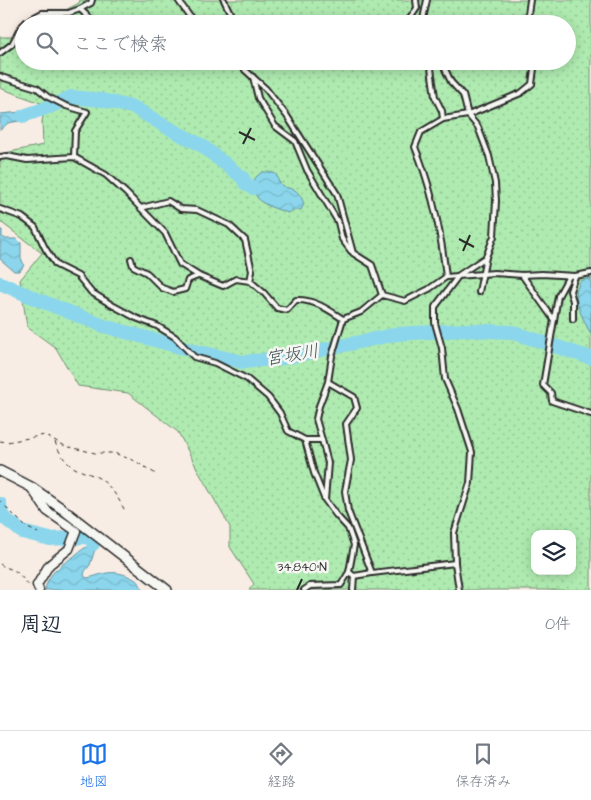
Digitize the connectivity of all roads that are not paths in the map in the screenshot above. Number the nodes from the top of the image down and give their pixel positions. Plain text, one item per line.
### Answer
1 (92, 0) edge
2 (178, 0) edge
3 (224, 0) edge
4 (416, 0) edge
5 (427, 0) edge
6 (530, 0) edge
7 (80, 10) junction
8 (38, 15) edge
9 (86, 15) edge
10 (189, 15) edge
11 (231, 15) edge
12 (412, 15) edge
13 (424, 15) edge
14 (528, 15) edge
15 (15, 38) edge
16 (0, 53) edge
17 (245, 70) edge
18 (431, 70) edge
19 (445, 70) edge
20 (534, 70) edge
21 (0, 76) edge
22 (253, 77) junction
23 (468, 115) junction
24 (443, 119) junction
25 (0, 157) edge
26 (74, 157) junction
27 (141, 208) junction
28 (0, 209) edge
29 (353, 253) junction
30 (486, 257) junction
31 (131, 259) dead end
32 (591, 273) edge
33 (484, 274) junction
34 (459, 275) junction
35 (522, 275) junction
36 (199, 276) junction
37 (568, 276) junction
38 (575, 276) junction
39 (446, 277) junction
40 (250, 281) junction
41 (480, 292) dead end
42 (382, 295) junction
43 (344, 319) junction
44 (573, 319) dead end
45 (554, 320) junction
46 (328, 382) junction
47 (591, 414) edge
48 (305, 440) junction
49 (322, 440) junction
50 (0, 471) edge
51 (31, 487) junction
52 (325, 500) junction
53 (455, 563) junction
54 (349, 572) junction
55 (372, 573) junction
56 (354, 576) junction
57 (39, 590) edge
58 (167, 590) edge
59 (304, 590) edge
60 (353, 590) edge
61 (459, 590) edge

1 - 7 lane
2 - 10 lane
3 - 11 lane
4 - 12 lane
5 - 13 lane
6 - 14 lane
7 - 8 lane
7 - 9 lane
15 - 16 lane
17 - 22 lane
18 - 24 lane
19 - 23 lane
20 - 23 lane
21 - 26 lane
22 - 29 lane
22 - 29 lane
23 - 24 lane
23 - 30 lane
24 - 39 lane
25 - 26 lane
26 - 27 lane
27 - 36 lane
27 - 40 lane
28 - 48 lane
29 - 42 lane
30 - 33 lane
30 - 34 lane
31 - 36 lane
32 - 38 lane
33 - 34 lane
33 - 35 lane
33 - 41 lane
34 - 39 lane
34 - 53 lane
35 - 37 lane
35 - 45 lane
36 - 40 lane
37 - 38 lane
37 - 45 lane
38 - 44 lane
39 - 42 lane
40 - 43 lane
42 - 43 lane
43 - 46 lane
45 - 47 lane
46 - 49 lane
46 - 55 lane
48 - 49 lane
48 - 52 lane
49 - 52 lane
50 - 51 street
51 - 57 street
51 - 58 street
52 - 54 lane
53 - 55 lane
53 - 61 lane
54 - 56 lane
54 - 59 lane
55 - 56 lane
56 - 60 lane

